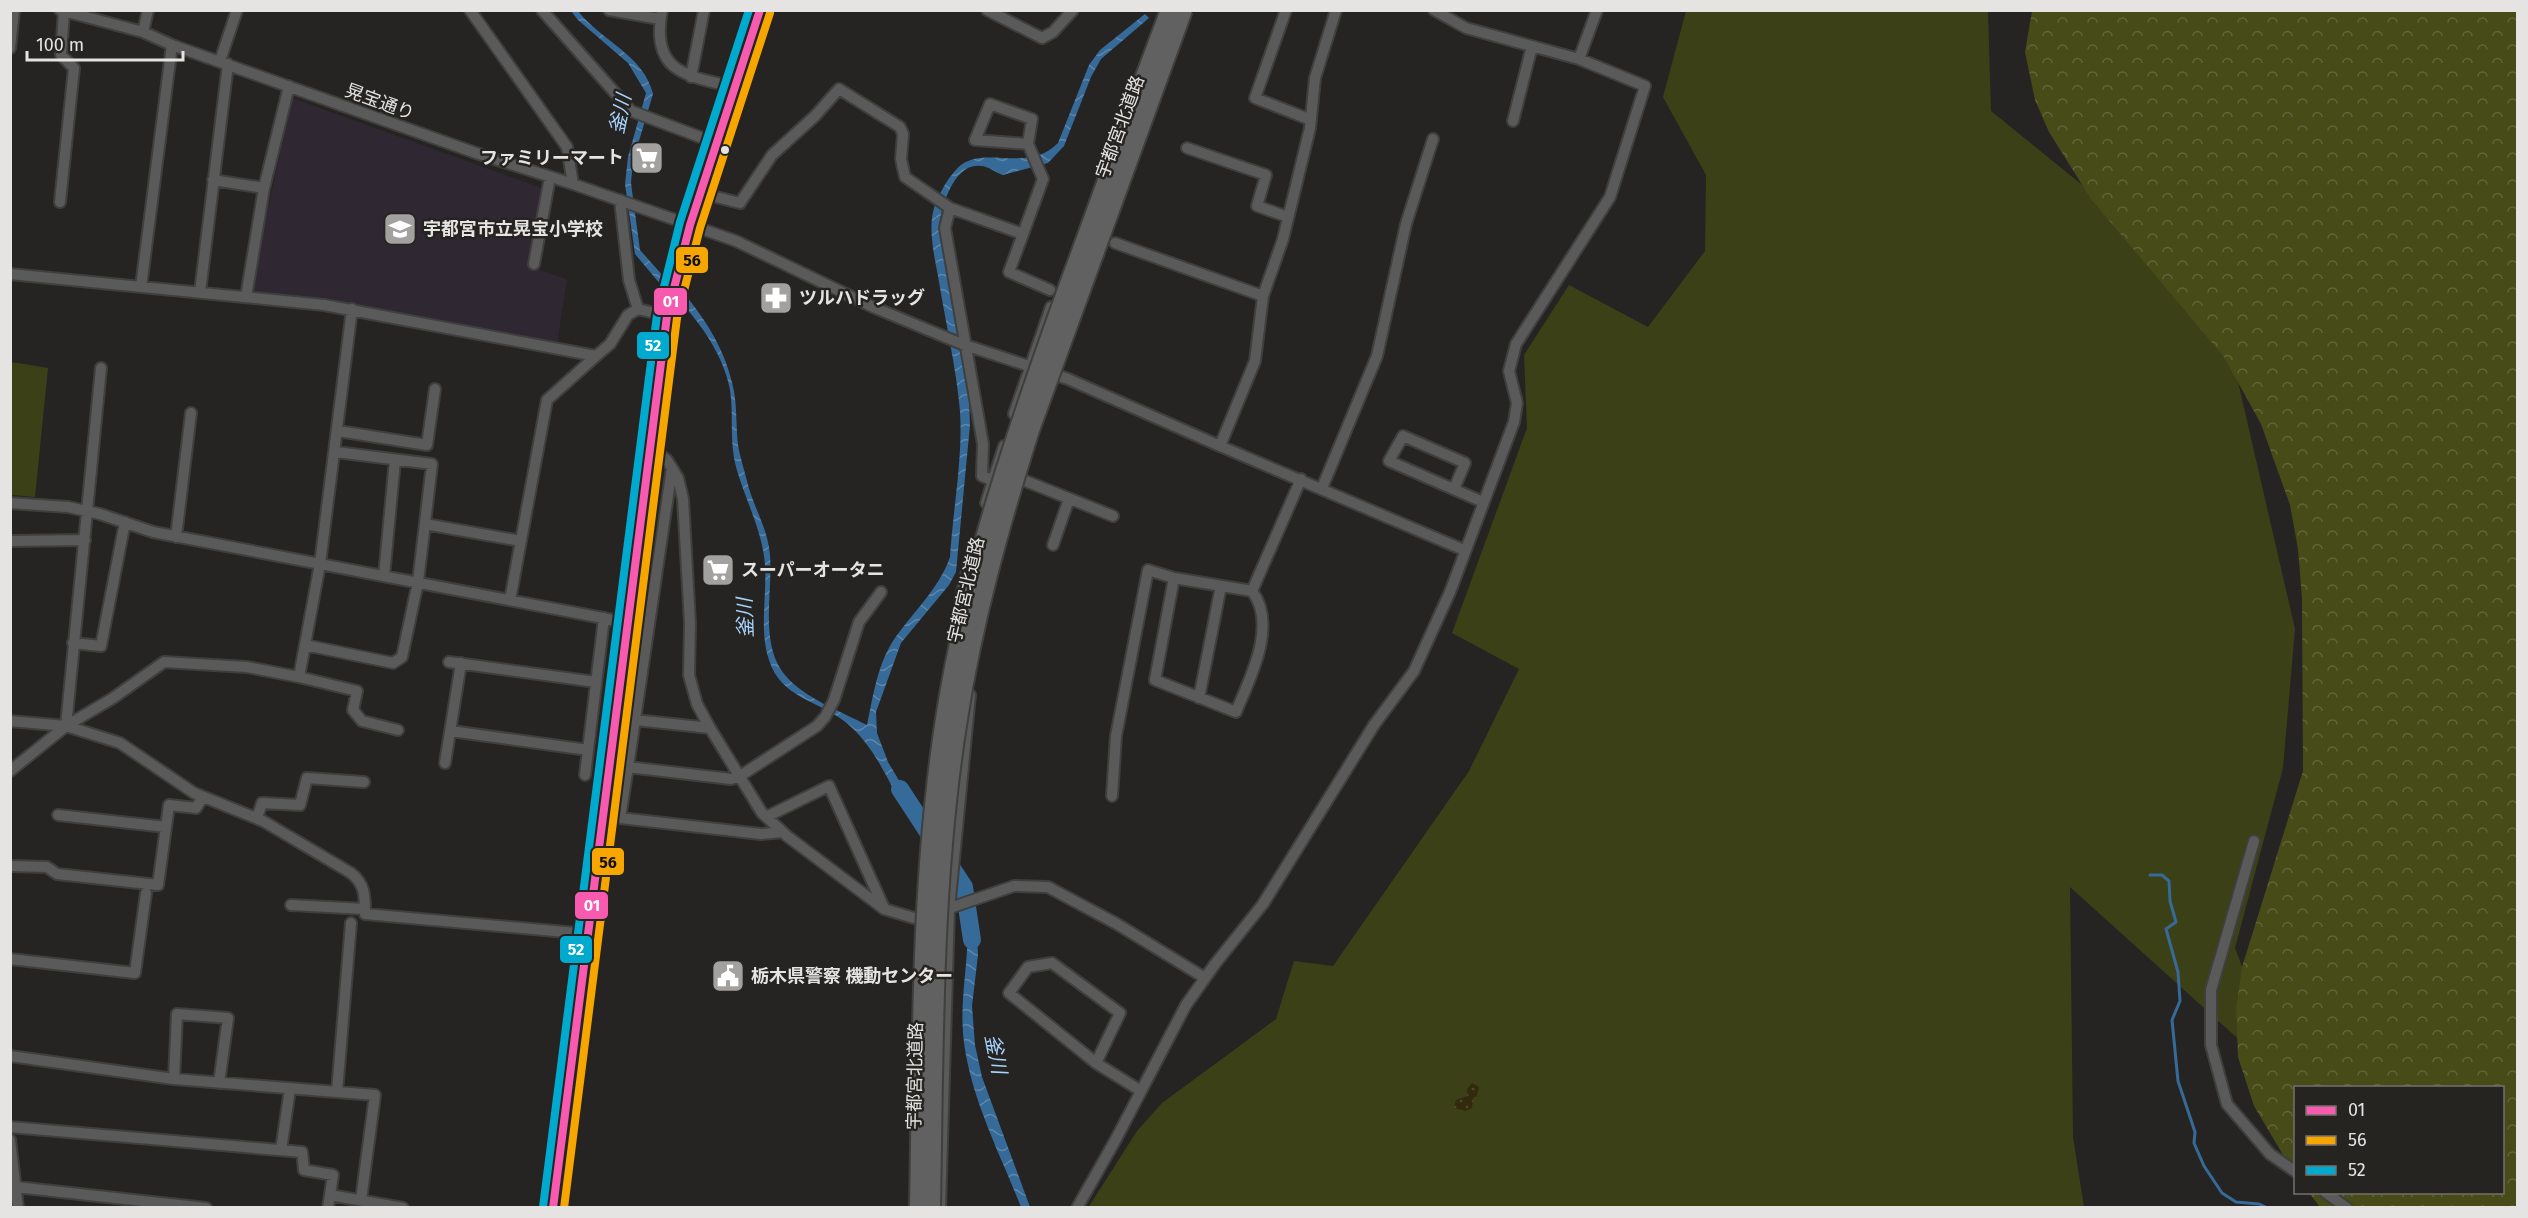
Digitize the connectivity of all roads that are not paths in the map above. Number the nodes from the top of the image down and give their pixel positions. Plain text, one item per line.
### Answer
1 (14, 10) edge
2 (148, 10) edge
3 (237, 10) edge
4 (470, 10) edge
5 (542, 10) edge
6 (704, 10) edge
7 (760, 10) edge
8 (987, 10) edge
9 (1073, 10) edge
10 (1163, 10) edge
11 (1169, 10) edge
12 (1184, 10) edge
13 (1191, 10) edge
14 (1286, 10) edge
15 (1336, 10) edge
16 (1434, 10) edge
17 (1597, 10) edge
18 (62, 11) edge
19 (611, 11) edge
20 (87, 14) edge
21 (661, 15) edge
22 (143, 32) junction
23 (172, 45) junction
24 (1532, 46) junction
25 (10, 48) edge
26 (1579, 59) junction
27 (224, 63) junction
28 (691, 77) junction
29 (289, 86) junction
30 (734, 87) junction
31 (1311, 120) junction
32 (1513, 121) dead end
33 (1433, 139) dead end
34 (716, 143) junction
35 (1028, 144) junction
36 (1187, 148) dead end
37 (550, 177) junction
38 (213, 180) junction
39 (573, 184) junction
40 (264, 188) junction
41 (700, 193) junction
42 (60, 202) dead end
43 (627, 202) junction
44 (950, 208) junction
45 (1288, 217) junction
46 (690, 225) junction
47 (1023, 234) junction
48 (1115, 243) dead end
49 (534, 264) dead end
50 (10, 274) edge
51 (141, 287) junction
52 (1050, 290) dead end
53 (200, 292) junction
54 (1263, 296) junction
55 (246, 297) junction
56 (352, 309) junction
57 (638, 309) junction
58 (668, 316) junction
59 (966, 346) junction
60 (596, 356) junction
61 (1029, 366) junction
62 (101, 368) dead end
63 (1057, 375) junction
64 (435, 389) dead end
65 (190, 413) dead end
66 (338, 431) junction
67 (1220, 446) junction
68 (652, 449) junction
69 (336, 452) junction
70 (395, 460) junction
71 (672, 468) junction
72 (1301, 479) junction
73 (992, 480) junction
74 (1023, 480) junction
75 (1322, 488) junction
76 (1454, 489) junction
77 (1069, 499) junction
78 (1483, 502) junction
79 (10, 503) edge
80 (89, 512) junction
81 (1113, 516) dead end
82 (125, 522) junction
83 (424, 525) junction
84 (176, 537) junction
85 (85, 540) junction
86 (10, 541) edge
87 (521, 541) junction
88 (1053, 544) dead end
89 (1464, 550) junction
90 (320, 564) junction
91 (384, 576) junction
92 (1174, 578) junction
93 (418, 582) junction
94 (1221, 586) junction
95 (1252, 591) junction
96 (880, 592) dead end
97 (510, 600) junction
98 (604, 618) junction
99 (629, 623) junction
100 (73, 643) junction
101 (305, 645) junction
102 (449, 662) dead end
103 (461, 663) junction
104 (299, 677) junction
105 (596, 682) junction
106 (1199, 698) junction
107 (635, 720) junction
108 (10, 721) edge
109 (66, 726) junction
110 (710, 728) junction
111 (398, 730) dead end
112 (451, 731) junction
113 (588, 750) junction
114 (446, 764) dead end
115 (628, 767) junction
116 (10, 771) edge
117 (585, 775) dead end
118 (740, 776) junction
119 (364, 782) dead end
120 (1112, 796) dead end
121 (203, 797) junction
122 (58, 815) dead end
123 (766, 817) junction
124 (257, 818) junction
125 (166, 827) junction
126 (782, 831) junction
127 (2254, 841) dead end
128 (10, 866) edge
129 (146, 892) dead end
130 (291, 905) dead end
131 (953, 908) junction
132 (365, 909) junction
133 (884, 909) junction
134 (921, 916) junction
135 (351, 923) dead end
136 (588, 934) junction
137 (10, 959) edge
138 (1205, 978) junction
139 (10, 1056) edge
140 (1096, 1063) junction
141 (174, 1079) junction
142 (219, 1083) junction
143 (290, 1089) junction
144 (1141, 1091) junction
145 (337, 1092) junction
146 (10, 1127) edge
147 (10, 1140) edge
148 (281, 1150) junction
149 (2294, 1171) edge
150 (16, 1187) junction
151 (2328, 1194) edge
152 (330, 1195) junction
153 (361, 1200) junction
154 (18, 1208) edge
155 (206, 1208) edge
156 (328, 1208) edge
157 (403, 1208) edge
158 (553, 1208) edge
159 (913, 1208) edge
160 (918, 1208) edge
161 (932, 1208) edge
162 (940, 1208) edge
163 (1077, 1208) edge
164 (2347, 1208) edge

1 - 25 street
2 - 22 street
3 - 27 street
4 - 39 street
5 - 34 street
6 - 28 street
7 - 30 highway
8 - 9 street
10 - 61 street
11 - 160 highway, 宇都宮北道路, bridge
12 - 161 highway, 宇都宮北道路, bridge
13 - 63 street
14 - 31 street
15 - 31 street
16 - 24 street
17 - 26 street
18 - 20 street, 晃宝通り
18 - 42 street
19 - 21 street
20 - 22 street, 晃宝通り
21 - 28 street
22 - 23 street, 晃宝通り
23 - 27 street, 晃宝通り
23 - 51 street
24 - 26 street
24 - 32 street
26 - 78 street
27 - 29 street, 晃宝通り
27 - 38 street
28 - 30 street
29 - 37 street, 晃宝通り
29 - 40 street
30 - 34 highway
31 - 45 street
33 - 75 street
34 - 41 highway
35 - 35 street
35 - 47 street
36 - 45 street
37 - 39 street, 晃宝通り
37 - 49 street
38 - 40 street
38 - 53 street
39 - 43 street, 晃宝通り
40 - 55 street
41 - 44 street
41 - 46 highway
43 - 46 street, 晃宝通り
43 - 57 street
44 - 47 street
44 - 59 street
45 - 54 street
46 - 58 highway
46 - 59 street, 晃宝通り
47 - 52 street
48 - 54 street
50 - 51 street
51 - 53 street
53 - 55 street
54 - 67 street
55 - 56 street
56 - 60 street
56 - 66 street
57 - 58 street
57 - 60 street
58 - 68 highway
59 - 61 street, 晃宝通り
59 - 73 street
60 - 87 street
61 - 63 street, 晃宝通り
61 - 73 street
62 - 80 street
63 - 67 street, 晃宝通り
63 - 74 street
64 - 66 street
65 - 84 street
66 - 69 street
67 - 72 street, 晃宝通り
68 - 71 street
68 - 99 highway
69 - 70 street
69 - 90 street
70 - 83 street
70 - 91 street
71 - 107 street
71 - 110 street
72 - 75 street, 晃宝通り
72 - 95 street
73 - 134 street
74 - 77 street
74 - 131 street
75 - 89 street, 晃宝通り
76 - 76 street
76 - 78 street
77 - 81 street
77 - 88 street
78 - 89 street
79 - 80 street
80 - 82 street
80 - 85 street
82 - 84 street
82 - 100 street
83 - 87 street
83 - 93 street
84 - 90 street
85 - 86 street
85 - 100 street
87 - 97 street
89 - 138 street
90 - 91 street
90 - 101 street
91 - 93 street
92 - 94 street
92 - 106 street
92 - 120 street
93 - 97 street
93 - 101 street
94 - 95 street
94 - 106 street
95 - 106 street
96 - 118 street
97 - 98 street
98 - 99 street
98 - 105 street
99 - 136 highway
100 - 109 street
101 - 104 street
102 - 103 street
103 - 105 street
103 - 112 street
104 - 109 street
104 - 111 street
105 - 113 street
107 - 110 street
107 - 115 street
108 - 109 street
109 - 116 street
109 - 121 street
110 - 118 street
112 - 113 street
112 - 114 street
113 - 117 street
115 - 118 street
115 - 126 street
118 - 123 street
119 - 124 street
121 - 124 street
121 - 125 street
122 - 125 street
123 - 126 street
123 - 133 street
124 - 132 street
125 - 128 street
126 - 133 street
127 - 149 street
129 - 137 street
130 - 132 street
131 - 134 street
131 - 138 street
131 - 162 street
132 - 136 street
133 - 134 street
134 - 159 street
135 - 145 street
136 - 158 highway
138 - 144 street
139 - 141 street
140 - 140 street
140 - 144 street
141 - 142 street
141 - 142 street
142 - 143 street
143 - 145 street
143 - 148 street
144 - 163 street
145 - 153 street
146 - 148 street
147 - 150 street
148 - 152 street
150 - 154 street
150 - 155 street
151 - 164 street
152 - 153 street
152 - 156 street
153 - 157 street

